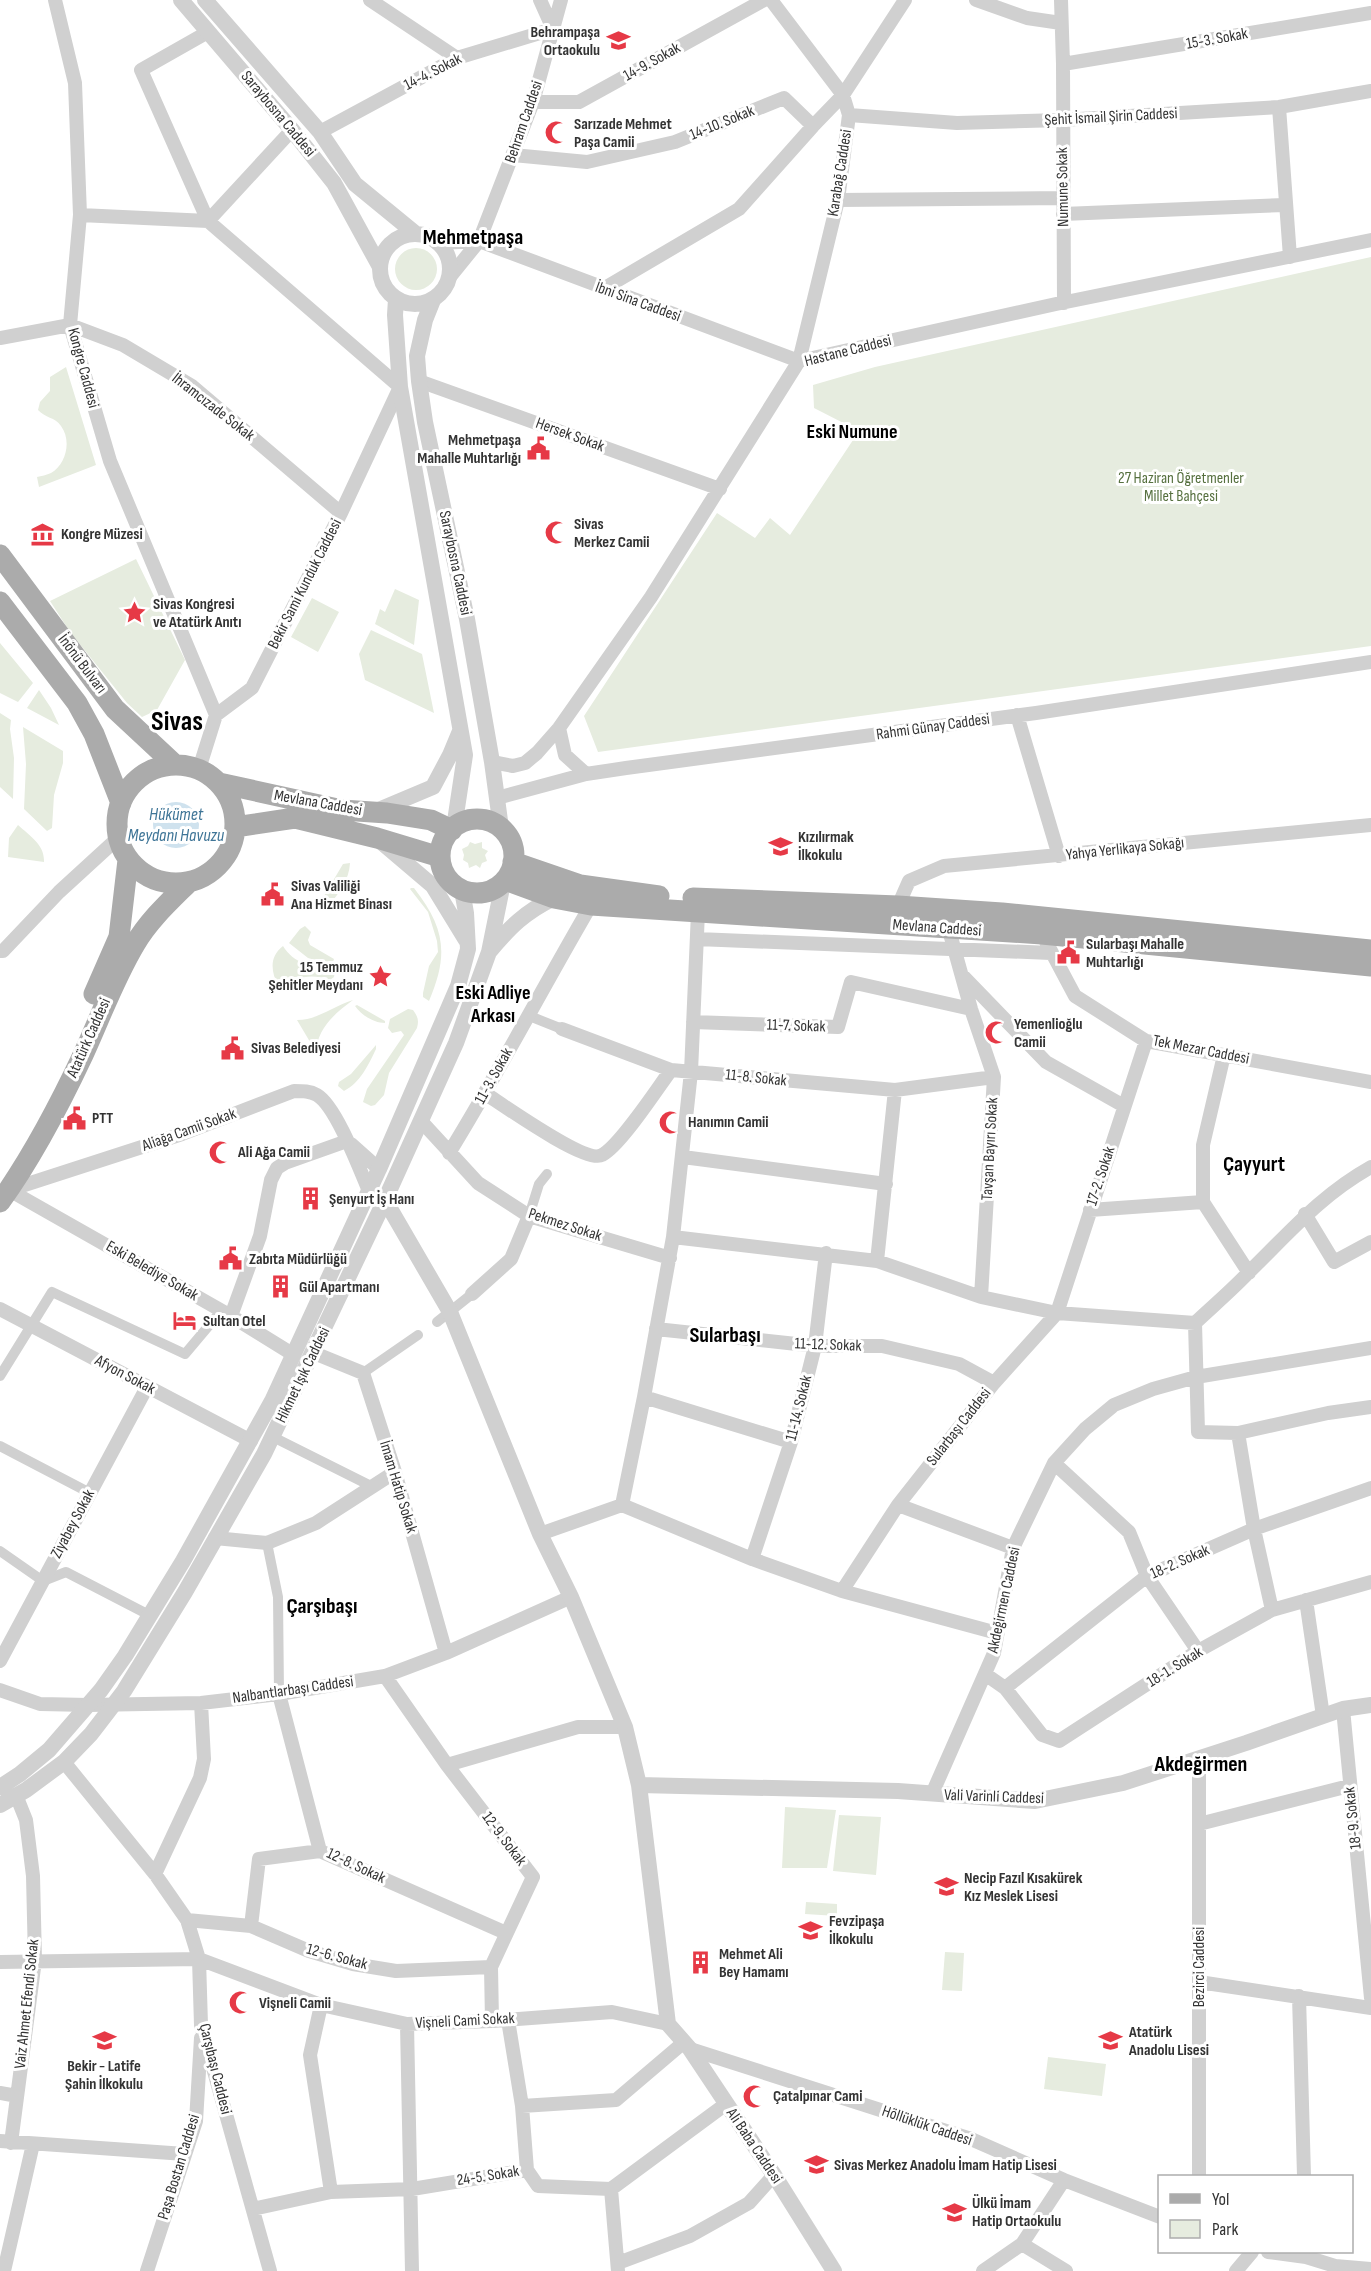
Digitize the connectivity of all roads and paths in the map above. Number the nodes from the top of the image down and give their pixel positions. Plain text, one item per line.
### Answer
1 (55, 0) edge
2 (181, 0) edge
3 (205, 0) edge
4 (370, 0) edge
5 (540, 0) edge
6 (561, 0) edge
7 (764, 0) edge
8 (771, 0) edge
9 (905, 0) edge
10 (1065, 0) edge
11 (981, 1) edge
12 (1371, 13) edge
13 (1061, 23) junction
14 (553, 29) junction
15 (208, 32) junction
16 (457, 58) junction
17 (1063, 64) junction
18 (1371, 91) edge
19 (843, 95) junction
20 (533, 102) junction
21 (1279, 107) junction
22 (849, 115) junction
23 (1062, 120) junction
24 (813, 126) junction
25 (292, 130) junction
26 (320, 132) junction
27 (513, 155) junction
28 (1063, 198) junction
29 (838, 200) junction
30 (1285, 205) junction
31 (1064, 214) junction
32 (80, 215) junction
33 (208, 221) junction
34 (416, 234) junction
35 (1371, 240) edge
36 (479, 241) junction
37 (439, 243) junction
38 (1290, 257) junction
39 (380, 267) junction
40 (449, 278) junction
41 (603, 289) junction
42 (396, 299) junction
43 (432, 300) junction
44 (1064, 303) junction
45 (70, 325) junction
46 (0, 338) edge
47 (799, 361) junction
48 (419, 381) junction
49 (400, 387) junction
50 (720, 489) junction
51 (341, 513) junction
52 (0, 555) edge
53 (0, 602) edge
54 (1371, 662) edge
55 (216, 715) junction
56 (1017, 715) junction
57 (559, 728) junction
58 (460, 730) junction
59 (492, 762) junction
60 (174, 764) junction
61 (199, 769) junction
62 (586, 774) junction
63 (219, 783) junction
64 (497, 798) junction
65 (121, 803) junction
66 (374, 812) junction
67 (1371, 825) edge
68 (235, 827) junction
69 (501, 828) junction
70 (453, 829) junction
71 (118, 838) junction
72 (377, 838) junction
73 (1059, 856) junction
74 (441, 857) junction
75 (128, 860) junction
76 (507, 875) junction
77 (189, 882) junction
78 (462, 890) junction
79 (555, 898) junction
80 (591, 905) junction
81 (898, 906) junction
82 (698, 912) junction
83 (950, 930) junction
84 (697, 939) junction
85 (1046, 944) junction
86 (468, 945) junction
87 (956, 950) junction
88 (1371, 950) edge
89 (1, 952) edge
90 (489, 952) junction
91 (1371, 966) edge
92 (962, 976) junction
93 (971, 1009) junction
94 (527, 1015) junction
95 (693, 1022) junction
96 (562, 1029) joint
97 (1146, 1041) junction
98 (1224, 1055) junction
99 (671, 1070) junction
100 (691, 1072) junction
101 (994, 1077) junction
102 (1371, 1082) edge
103 (895, 1090) junction
104 (486, 1094) junction
105 (1124, 1106) junction
106 (421, 1120) junction
107 (347, 1141) junction
108 (449, 1153) junction
109 (683, 1157) junction
110 (1371, 1167) edge
111 (379, 1169) junction
112 (547, 1174) dead end
113 (886, 1184) junction
114 (2, 1188) edge
115 (369, 1191) junction
116 (386, 1200) junction
117 (1203, 1202) junction
118 (1090, 1210) junction
119 (1305, 1214) junction
120 (529, 1216) junction
121 (673, 1237) junction
122 (1371, 1242) edge
123 (826, 1253) junction
124 (670, 1258) junction
125 (878, 1261) junction
126 (1249, 1273) junction
127 (472, 1294) joint
128 (981, 1297) junction
129 (0, 1309) edge
130 (1057, 1312) junction
131 (226, 1313) junction
132 (444, 1317) junction
133 (1195, 1323) junction
134 (32, 1325) junction
135 (656, 1329) junction
136 (418, 1335) dead end
137 (814, 1346) junction
138 (1371, 1348) edge
139 (314, 1353) junction
140 (294, 1355) junction
141 (363, 1373) junction
142 (0, 1376) edge
143 (1196, 1377) junction
144 (994, 1383) junction
145 (147, 1386) junction
146 (644, 1397) junction
147 (1371, 1407) edge
148 (1238, 1433) junction
149 (273, 1437) junction
150 (251, 1441) junction
151 (790, 1442) junction
152 (0, 1446) edge
153 (1054, 1463) junction
154 (395, 1472) junction
155 (371, 1486) junction
156 (1371, 1488) edge
157 (90, 1493) junction
158 (622, 1505) junction
159 (898, 1506) junction
160 (1254, 1529) junction
161 (540, 1534) junction
162 (215, 1538) junction
163 (267, 1543) junction
164 (1013, 1548) junction
165 (0, 1551) edge
166 (752, 1559) junction
167 (1147, 1576) junction
168 (43, 1581) junction
169 (1371, 1582) edge
170 (842, 1591) junction
171 (571, 1597) junction
172 (1306, 1600) junction
173 (1272, 1610) junction
174 (151, 1616) junction
175 (997, 1633) junction
176 (1198, 1651) junction
177 (446, 1653) junction
178 (0, 1661) edge
179 (986, 1674) junction
180 (385, 1676) junction
181 (1005, 1688) junction
182 (0, 1690) edge
183 (279, 1694) junction
184 (201, 1702) junction
185 (114, 1704) junction
186 (89, 1705) junction
187 (1371, 1705) edge
188 (1343, 1709) junction
189 (1323, 1716) junction
190 (625, 1727) junction
191 (1199, 1758) junction
192 (64, 1762) junction
193 (447, 1764) junction
194 (639, 1785) junction
195 (1349, 1786) junction
196 (0, 1787) edge
197 (932, 1794) junction
198 (16, 1795) junction
199 (0, 1805) edge
200 (1199, 1824) junction
201 (320, 1851) junction
202 (155, 1874) junction
203 (187, 1920) junction
204 (251, 1926) junction
205 (506, 1933) junction
206 (199, 1959) junction
207 (35, 1960) junction
208 (0, 1962) edge
209 (491, 1967) junction
210 (1199, 1982) junction
211 (1299, 1996) junction
212 (1371, 1998) edge
213 (321, 2006) junction
214 (1371, 2008) edge
215 (508, 2020) junction
216 (492, 2021) junction
217 (407, 2024) junction
218 (668, 2024) junction
219 (201, 2025) junction
220 (686, 2046) junction
221 (0, 2093) edge
222 (17, 2096) junction
223 (726, 2104) junction
224 (522, 2106) junction
225 (6, 2142) edge
226 (33, 2144) junction
227 (186, 2154) junction
228 (527, 2170) junction
229 (774, 2175) junction
230 (1199, 2175) edge
231 (1304, 2175) edge
232 (1064, 2180) junction
233 (412, 2189) junction
234 (611, 2189) junction
235 (331, 2192) junction
236 (253, 2209) junction
237 (1158, 2216) edge
238 (1022, 2244) junction
239 (1251, 2253) edge
240 (1287, 2253) edge
241 (1306, 2254) edge
242 (618, 2267) edge
243 (1338, 2269) edge
244 (1371, 2269) edge
245 (4, 2271) edge
246 (147, 2271) edge
247 (270, 2271) edge
248 (412, 2271) edge
249 (834, 2271) edge
250 (983, 2271) edge
251 (1066, 2271) edge
252 (1236, 2271) edge

1 - 32 street, Kongre Caddesi
2 - 15 street, Saraybosna Caddesi
3 - 26 street, Saraybosna Caddesi
4 - 16 street
5 - 14 street
6 - 14 street, Behram Caddesi
7 - 20 street, 14-9. Sokak
8 - 19 street
9 - 19 street
10 - 13 street, Numune Sokak
11 - 13 street
12 - 17 street, 15-3. Sokak
13 - 17 street, Numune Sokak
14 - 16 street, 14-4. Sokak
14 - 20 street, Behram Caddesi
15 - 25 street, Saraybosna Caddesi
15 - 33 street
16 - 26 street, 14-4. Sokak
17 - 23 street, Numune Sokak
18 - 21 street, Şehit İsmail Şirin Caddesi
19 - 22 street, Karabağ Caddesi
19 - 24 street
20 - 27 street, Behram Caddesi
21 - 23 street, Şehit İsmail Şirin Caddesi
21 - 30 street
22 - 23 street, Şehit İsmail Şirin Caddesi
22 - 29 street, Karabağ Caddesi
23 - 28 street, Numune Sokak
24 - 27 street, 14-10. Sokak
24 - 41 street
25 - 33 street
25 - 39 street, Saraybosna Caddesi
26 - 34 street, Saraybosna Caddesi
27 - 36 street, Behram Caddesi
28 - 29 street
28 - 31 street, Numune Sokak
29 - 47 street, Karabağ Caddesi
30 - 31 street
30 - 38 street
31 - 44 street, Numune Sokak
32 - 33 street
32 - 45 street, Kongre Caddesi
33 - 49 street
34 - 37 street
34 - 39 street
35 - 38 street, Hastane Caddesi
36 - 37 street
36 - 40 street, Behram Caddesi
36 - 41 street, İbni Sina Caddesi
37 - 40 street
38 - 44 street, Hastane Caddesi
39 - 42 street
40 - 43 street
41 - 47 street, İbni Sina Caddesi
42 - 43 street
42 - 49 street, Saraybosna Caddesi
43 - 48 street, Saraybosna Caddesi
44 - 47 street, Hastane Caddesi
45 - 46 street
45 - 51 street, İhramcızade Sokak
45 - 55 street, Kongre Caddesi
47 - 50 street, Hastane Caddesi
48 - 50 street, Hersek Sokak
48 - 59 street, Saraybosna Caddesi
49 - 51 street, Bekir Sami Kunduk Caddesi
49 - 58 street, Saraybosna Caddesi
50 - 57 street, Hastane Caddesi
51 - 55 street, Bekir Sami Kunduk Caddesi
52 - 60 main road, İnönü Bulvarı
53 - 65 main road, İnönü Bulvarı
54 - 56 street, Rahmi Günay Caddesi
55 - 61 street
56 - 62 street, Rahmi Günay Caddesi
56 - 73 street
57 - 59 street, Hastane Caddesi
57 - 62 street
58 - 66 street
58 - 70 street, Saraybosna Caddesi
59 - 64 street, Saraybosna Caddesi
60 - 61 main road
60 - 65 main road
61 - 63 main road
62 - 64 street, Rahmi Günay Caddesi
63 - 66 main road, Mevlana Caddesi
63 - 68 main road
64 - 69 street, Saraybosna Caddesi
65 - 71 main road
66 - 70 main road, Mevlana Caddesi
67 - 73 street, Yahya Yerlikaya Sokağı
68 - 72 main road, Mevlana Caddesi
68 - 77 main road
69 - 70 main road
69 - 76 main road
70 - 74 main road
71 - 75 main road
71 - 89 street
72 - 74 main road, Mevlana Caddesi
72 - 86 street
73 - 81 street, Yahya Yerlikaya Sokağı
74 - 78 main road
75 - 77 main road
75 - 114 main road, Atatürk Caddesi
76 - 78 main road
76 - 79 main road, Mevlana Caddesi
76 - 81 main road, Mevlana Caddesi
76 - 90 street, Hikmet Işık Caddesi
77 - 114 main road, Atatürk Caddesi
78 - 86 street, Hikmet Işık Caddesi
79 - 80 main road, Mevlana Caddesi
79 - 90 street
80 - 82 main road, Mevlana Caddesi
80 - 94 street, 11-3. Sokak
81 - 88 main road, Mevlana Caddesi
82 - 83 main road, Mevlana Caddesi
82 - 84 street
83 - 85 main road, Mevlana Caddesi
83 - 87 street, Tavşan Bayırı Sokak
84 - 87 street
84 - 95 street
85 - 87 street
85 - 91 main road, Mevlana Caddesi
85 - 97 street, Tek Mezar Caddesi
86 - 111 street, Hikmet Işık Caddesi
87 - 92 street, Tavşan Bayırı Sokak
90 - 106 street, Hikmet Işık Caddesi
92 - 93 street, Tavşan Bayırı Sokak
92 - 105 street
93 - 95 street, 11-7. Sokak
93 - 101 street, Tavşan Bayırı Sokak
94 - 96 street, 11-8. Sokak
94 - 104 street, 11-3. Sokak
95 - 100 street
96 - 99 street, 11-8. Sokak
97 - 98 street, Tek Mezar Caddesi
97 - 105 street, 17-2. Sokak
98 - 102 street, Tek Mezar Caddesi
98 - 117 street
99 - 100 street, 11-8. Sokak
99 - 104 street
100 - 103 street, 11-8. Sokak
100 - 109 street
101 - 103 street, 11-8. Sokak
101 - 128 street, Tavşan Bayırı Sokak
103 - 113 street
104 - 108 street, 11-3. Sokak
105 - 118 street, 17-2. Sokak
106 - 108 street, Pekmez Sokak
106 - 116 street, Hikmet Işık Caddesi
107 - 111 street, Aliağa Camii Sokak
107 - 114 street, Aliağa Camii Sokak
107 - 115 street, Aliağa Camii Sokak
107 - 131 street
108 - 120 street, Pekmez Sokak
109 - 113 street
109 - 121 street
110 - 119 street
111 - 115 street, Hikmet Işık Caddesi
112 - 120 street
113 - 125 street
114 - 131 street, Eski Belediye Sokak
115 - 140 street, Hikmet Işık Caddesi
116 - 132 street
116 - 139 street, Hikmet Işık Caddesi
117 - 118 street
117 - 126 street
118 - 130 street, 17-2. Sokak
119 - 122 street
119 - 126 street
120 - 124 street, Pekmez Sokak
120 - 127 street
121 - 123 street
121 - 124 street
123 - 125 street
123 - 137 street, 11-14. Sokak
124 - 135 street
125 - 128 street
126 - 133 street
127 - 132 street
128 - 130 street
129 - 134 street, Afyon Sokak
130 - 133 street
130 - 144 street, Sularbaşı Caddesi
131 - 134 street
131 - 140 street, Eski Belediye Sokak
132 - 161 street
133 - 143 street
134 - 142 street
134 - 145 street, Afyon Sokak
135 - 137 street, 11-12. Sokak
135 - 146 street
136 - 141 street
137 - 144 street, 11-12. Sokak
137 - 151 street, 11-14. Sokak
138 - 143 street, Akdeğirmen Caddesi
139 - 141 street
139 - 149 street, Hikmet Işık Caddesi
140 - 150 street, Hikmet Işık Caddesi
141 - 154 street, İmam Hatip Sokak
143 - 148 street
143 - 153 street, Akdeğirmen Caddesi
144 - 159 street, Sularbaşı Caddesi
145 - 150 street, Afyon Sokak
145 - 157 street, Ziyabey Sokak
146 - 151 street
146 - 158 street
147 - 148 street
148 - 160 street
149 - 155 street
149 - 162 street, Hikmet Işık Caddesi
150 - 174 street, Hikmet Işık Caddesi
151 - 166 street, 11-14. Sokak
152 - 157 street
153 - 164 street, Akdeğirmen Caddesi
153 - 167 street
154 - 155 street
154 - 177 street, İmam Hatip Sokak
155 - 163 street
156 - 160 street, 18-2. Sokak
157 - 168 street, Ziyabey Sokak
158 - 161 street
158 - 166 street
159 - 164 street
159 - 170 street, Sularbaşı Caddesi
160 - 167 street, 18-2. Sokak
160 - 173 street
161 - 171 street
162 - 163 street
162 - 185 street, Hikmet Işık Caddesi
163 - 183 street
164 - 175 street, Akdeğirmen Caddesi
165 - 168 street
166 - 170 street
167 - 176 street
167 - 181 street, 18-2. Sokak
168 - 174 street
168 - 178 street, Ziyabey Sokak
169 - 172 street, 18-1. Sokak
170 - 175 street
171 - 177 street, Nalbantlarbaşı Caddesi
171 - 190 street
172 - 173 street, 18-1. Sokak
172 - 189 street
173 - 176 street, 18-1. Sokak
174 - 186 street, Hikmet Işık Caddesi
175 - 179 street, Akdeğirmen Caddesi
176 - 181 street, 18-1. Sokak
177 - 180 street, Nalbantlarbaşı Caddesi
179 - 181 street
179 - 197 street, Akdeğirmen Caddesi
180 - 183 street, Nalbantlarbaşı Caddesi
180 - 193 street, 12-9. Sokak
182 - 186 street, Nalbantlarbaşı Caddesi
183 - 184 street, Nalbantlarbaşı Caddesi
183 - 201 street, 12-8. Sokak
184 - 185 street, Nalbantlarbaşı Caddesi
184 - 202 street
185 - 186 street, Nalbantlarbaşı Caddesi
185 - 192 street, Hikmet Işık Caddesi
186 - 196 street, Hikmet Işık Caddesi
187 - 188 street, Vali Varinli Caddesi
188 - 189 street, Vali Varinli Caddesi
188 - 195 street, 18-9. Sokak
189 - 191 street, Vali Varinli Caddesi
190 - 193 street
190 - 194 street
191 - 197 street, Vali Varinli Caddesi
191 - 200 street, Bezirci Caddesi
192 - 198 street, Hikmet Işık Caddesi
192 - 202 street, Çarşıbaşı Caddesi
193 - 205 street, 12-9. Sokak
194 - 197 street, Vali Varinli Caddesi
194 - 218 street
195 - 200 street
195 - 212 street, 18-9. Sokak
198 - 199 street, Hikmet Işık Caddesi
198 - 207 street, Vaiz Ahmet Efendi Sokak
200 - 210 street, Bezirci Caddesi
201 - 204 street
201 - 205 street, 12-8. Sokak
202 - 203 street, Çarşıbaşı Caddesi
203 - 204 street, 12-6. Sokak
203 - 206 street, Çarşıbaşı Caddesi
204 - 209 street, 12-6. Sokak
205 - 209 street, 12-9. Sokak
206 - 207 street
206 - 213 street, Vişneli Cami Sokak
206 - 219 street, Çarşıbaşı Caddesi
207 - 208 street
207 - 222 street, Vaiz Ahmet Efendi Sokak
209 - 216 street, 12-9. Sokak
210 - 211 street
210 - 230 street, Bezirci Caddesi
211 - 214 street
211 - 231 street
213 - 217 street, Vişneli Cami Sokak
213 - 235 street
215 - 216 street, Vişneli Cami Sokak
215 - 218 street, Vişneli Cami Sokak
215 - 224 street
216 - 217 street, Vişneli Cami Sokak
217 - 233 street
218 - 220 street, Ali Baba Caddesi
219 - 227 street, Paşa Bostan Caddesi
219 - 236 street, Çarşıbaşı Caddesi
220 - 223 street, Ali Baba Caddesi
220 - 224 street
220 - 232 street, Höllüklük Caddesi
221 - 222 street
222 - 225 street, Vaiz Ahmet Efendi Sokak
223 - 229 street, Ali Baba Caddesi
223 - 234 street
224 - 228 street
225 - 226 street
226 - 227 street
226 - 245 street
227 - 246 street, Paşa Bostan Caddesi
228 - 233 street, 24-5. Sokak
228 - 234 street, 24-5. Sokak
229 - 242 street
229 - 249 street, Ali Baba Caddesi
232 - 237 street, Höllüklük Caddesi
232 - 238 street
233 - 235 street, 24-5. Sokak
233 - 248 street
234 - 242 street
235 - 236 street, 24-5. Sokak
236 - 247 street, Çarşıbaşı Caddesi
238 - 250 street
238 - 251 street
239 - 252 street
240 - 241 street
241 - 243 street
243 - 244 street

